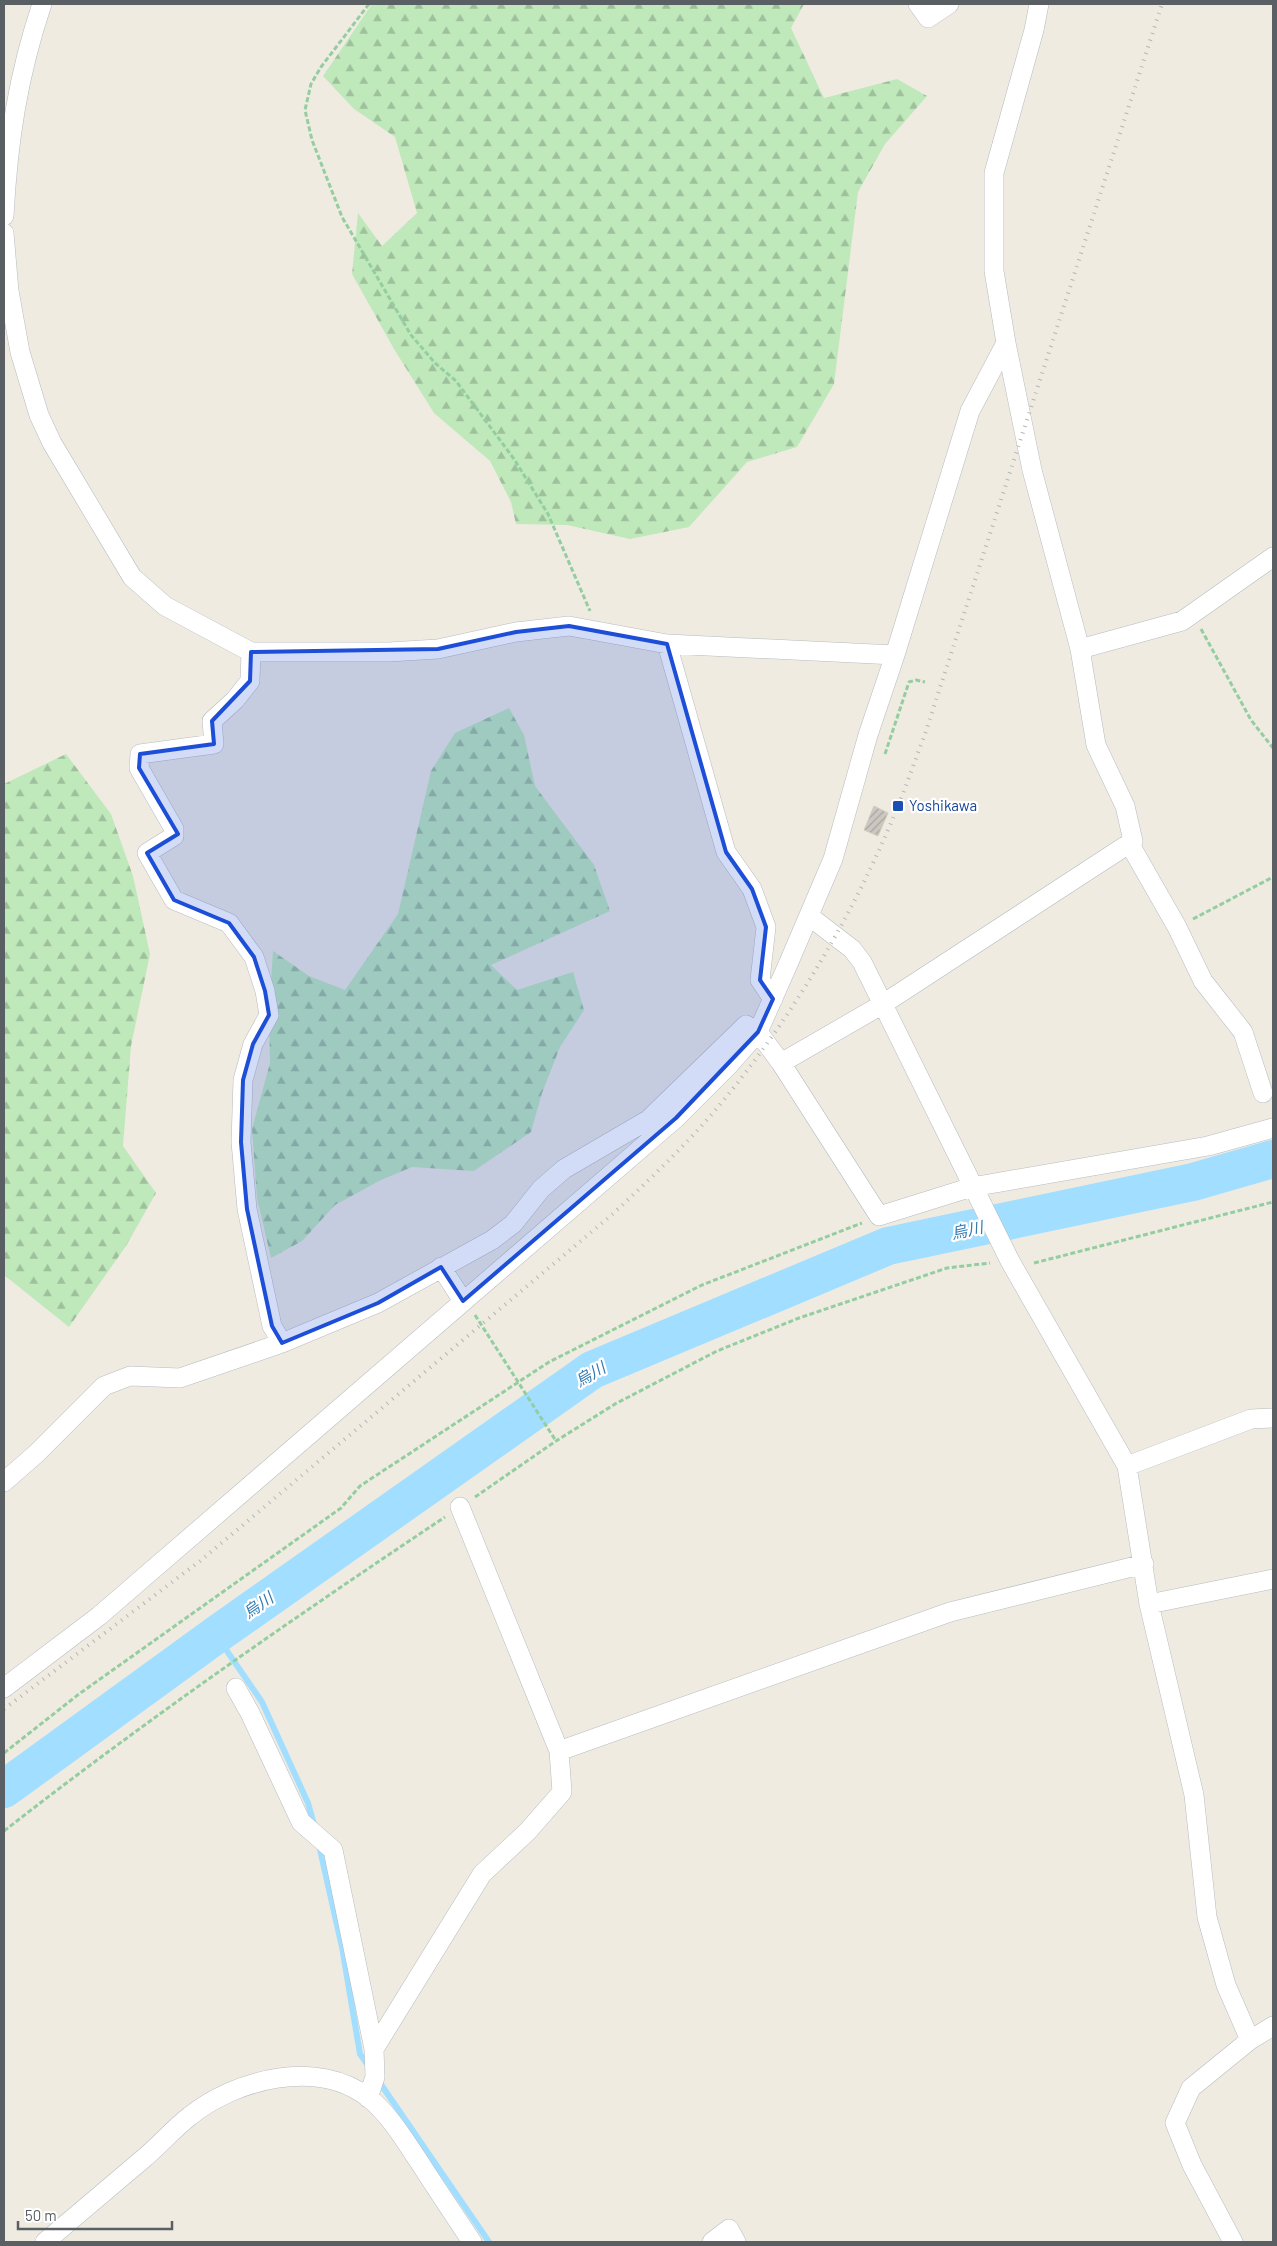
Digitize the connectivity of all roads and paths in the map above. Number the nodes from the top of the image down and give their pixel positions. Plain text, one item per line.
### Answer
1 (42, 4) edge
2 (369, 4) edge
3 (918, 4) edge
4 (949, 4) edge
5 (1039, 4) edge
6 (4, 216) edge
7 (4, 233) edge
8 (1006, 343) junction
9 (1273, 557) edge
10 (1193, 614) junction
11 (598, 630) junction
12 (666, 644) junction
13 (1080, 649) junction
14 (251, 652) junction
15 (895, 655) junction
16 (1273, 748) edge
17 (1129, 843) junction
18 (1273, 877) edge
19 (809, 916) junction
20 (1177, 928) junction
21 (773, 999) junction
22 (883, 1004) junction
23 (758, 1032) junction
24 (781, 1064) junction
25 (1264, 1093) dead end
26 (1273, 1128) edge
27 (974, 1191) junction
28 (1273, 1202) edge
29 (879, 1216) junction
30 (1008, 1258) junction
31 (441, 1267) junction
32 (463, 1301) junction
33 (282, 1343) junction
34 (518, 1383) junction
35 (1273, 1418) edge
36 (556, 1441) junction
37 (1127, 1466) junction
38 (4, 1482) edge
39 (460, 1507) junction
40 (1144, 1564) junction
41 (1273, 1579) edge
42 (1150, 1604) junction
43 (4, 1688) edge
44 (236, 1688) dead end
45 (559, 1751) junction
46 (4, 1753) edge
47 (4, 1831) edge
48 (1273, 2026) edge
49 (1250, 2040) junction
50 (374, 2049) junction
51 (368, 2098) junction
52 (44, 2242) edge
53 (472, 2242) edge
54 (712, 2242) edge
55 (736, 2242) edge
56 (1233, 2242) edge

1 - 6 street
2 - 11 path
3 - 4 street
5 - 8 street
7 - 14 street
8 - 13 street
8 - 15 street
9 - 10 street
10 - 13 street
10 - 16 path
11 - 12 street
11 - 14 street
12 - 15 street
12 - 21 street
13 - 17 street
14 - 33 street
15 - 19 street
17 - 20 street
17 - 22 street
18 - 20 path
19 - 21 street
19 - 22 street
20 - 25 street
21 - 23 street
22 - 24 street
22 - 27 street
23 - 24 street
23 - 31 street
23 - 32 street
24 - 29 street
26 - 27 street
27 - 29 street
27 - 30 street
28 - 30 path
29 - 34 path
30 - 36 path
30 - 37 street
31 - 32 street
31 - 33 street
32 - 34 path
32 - 43 street
33 - 38 street
34 - 36 path
34 - 46 path
35 - 37 street
36 - 39 path
37 - 40 street
39 - 45 street
39 - 47 path
40 - 42 street
40 - 45 street
41 - 42 street
42 - 49 street
44 - 50 street
45 - 50 street
48 - 49 street
49 - 56 street
50 - 51 street
51 - 52 street
51 - 53 street
54 - 55 street

